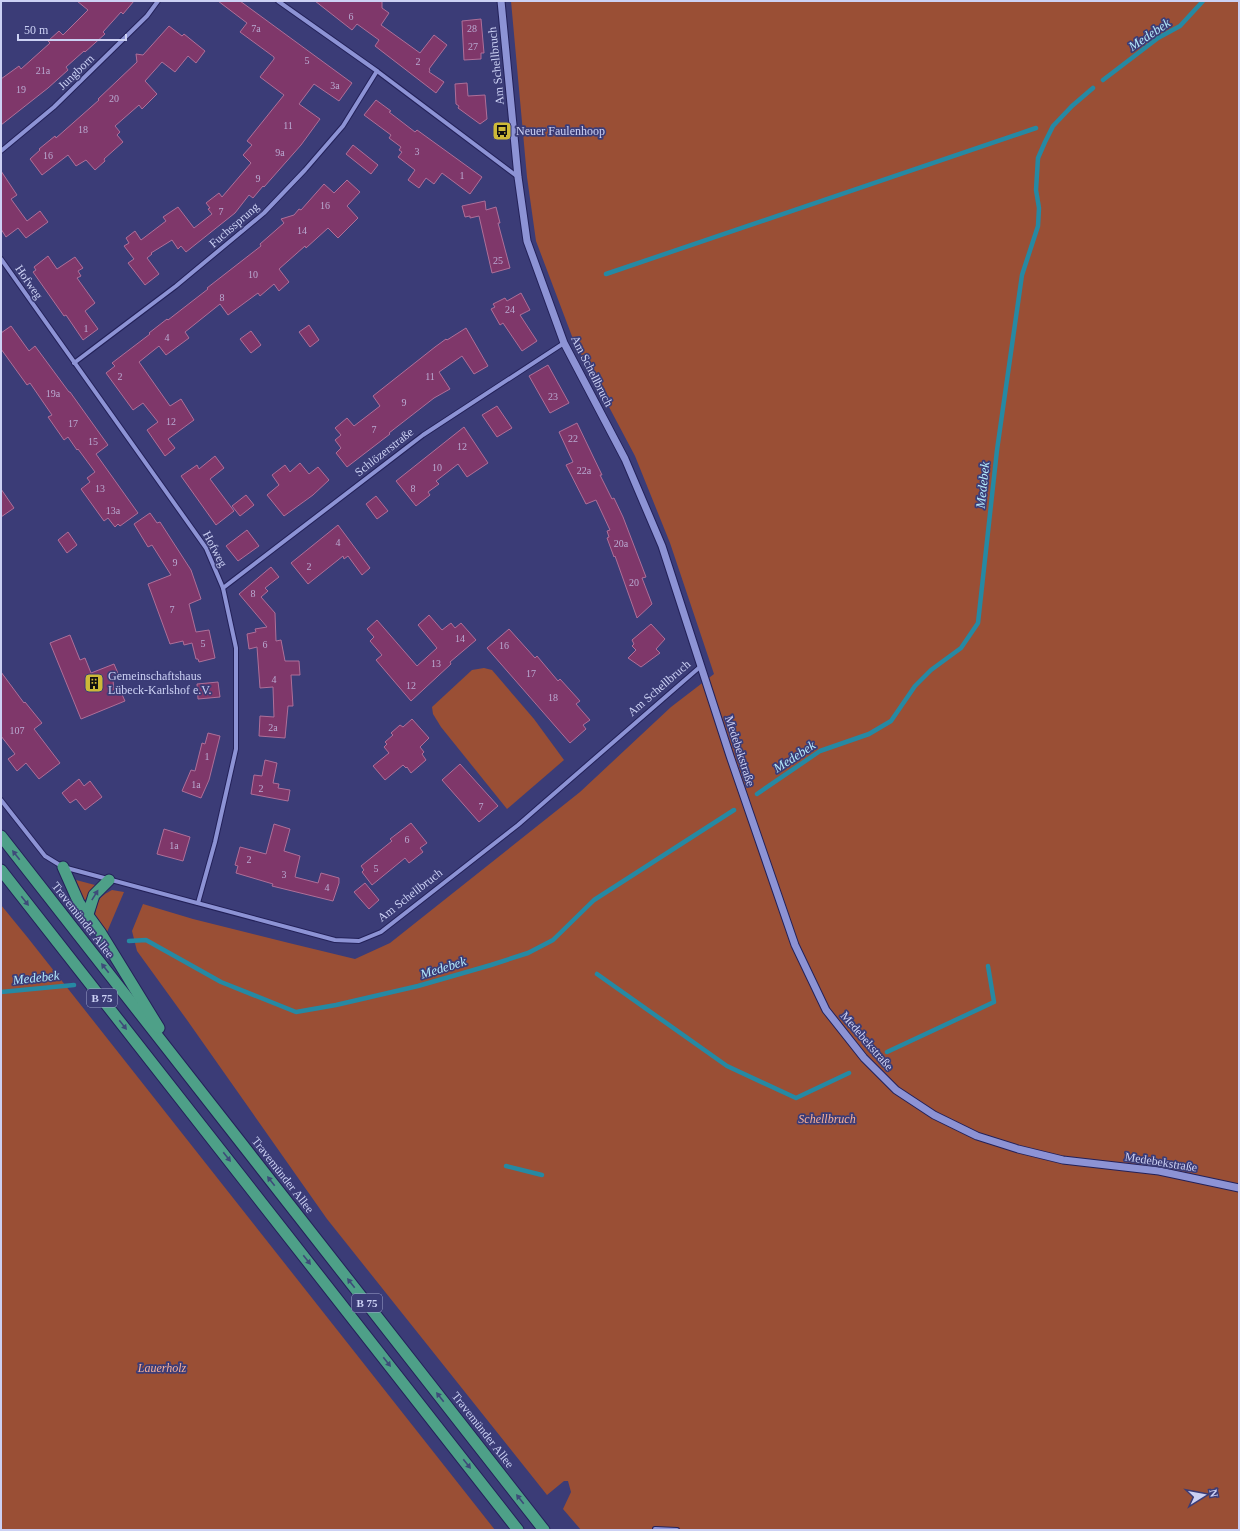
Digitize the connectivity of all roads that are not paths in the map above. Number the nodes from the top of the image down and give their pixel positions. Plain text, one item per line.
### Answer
1 (158, 1) edge
2 (278, 1) edge
3 (500, 1) edge
4 (377, 71) junction
5 (1, 151) edge
6 (518, 177) junction
7 (1, 260) edge
8 (564, 343) junction
9 (74, 363) junction
10 (223, 588) junction
11 (701, 666) junction
12 (1, 800) edge
13 (1, 836) edge
14 (63, 867) junction
15 (1, 870) edge
16 (109, 880) junction
17 (198, 903) junction
18 (88, 914) junction
19 (189, 1076) junction
20 (1239, 1188) edge
21 (655, 1529) edge
22 (518, 1530) edge
23 (544, 1530) edge
24 (677, 1530) edge

1 - 5 street, Jungborn
2 - 4 street
3 - 6 street, Am Schellbruch
4 - 6 street
4 - 9 street, Fuchssprung
6 - 8 street, Am Schellbruch
7 - 9 street, Hofweg
8 - 10 street, Schlözerstraße
8 - 11 street, Am Schellbruch
9 - 10 street, Hofweg
10 - 17 street, Hofweg
11 - 17 street, Am Schellbruch
11 - 20 street, Medebekstraße
12 - 14 street, Travemünder Allee
19 -> 13 highway, Travemünder Allee / B 75
14 - 16 street, Am Schellbruch
14 - 18 highway
15 -> 22 highway, B 75
16 - 17 street, Am Schellbruch
18 -> 16 highway
18 - 19 highway
23 -> 19 highway, Travemünder Allee / B 75
21 - 24 street

